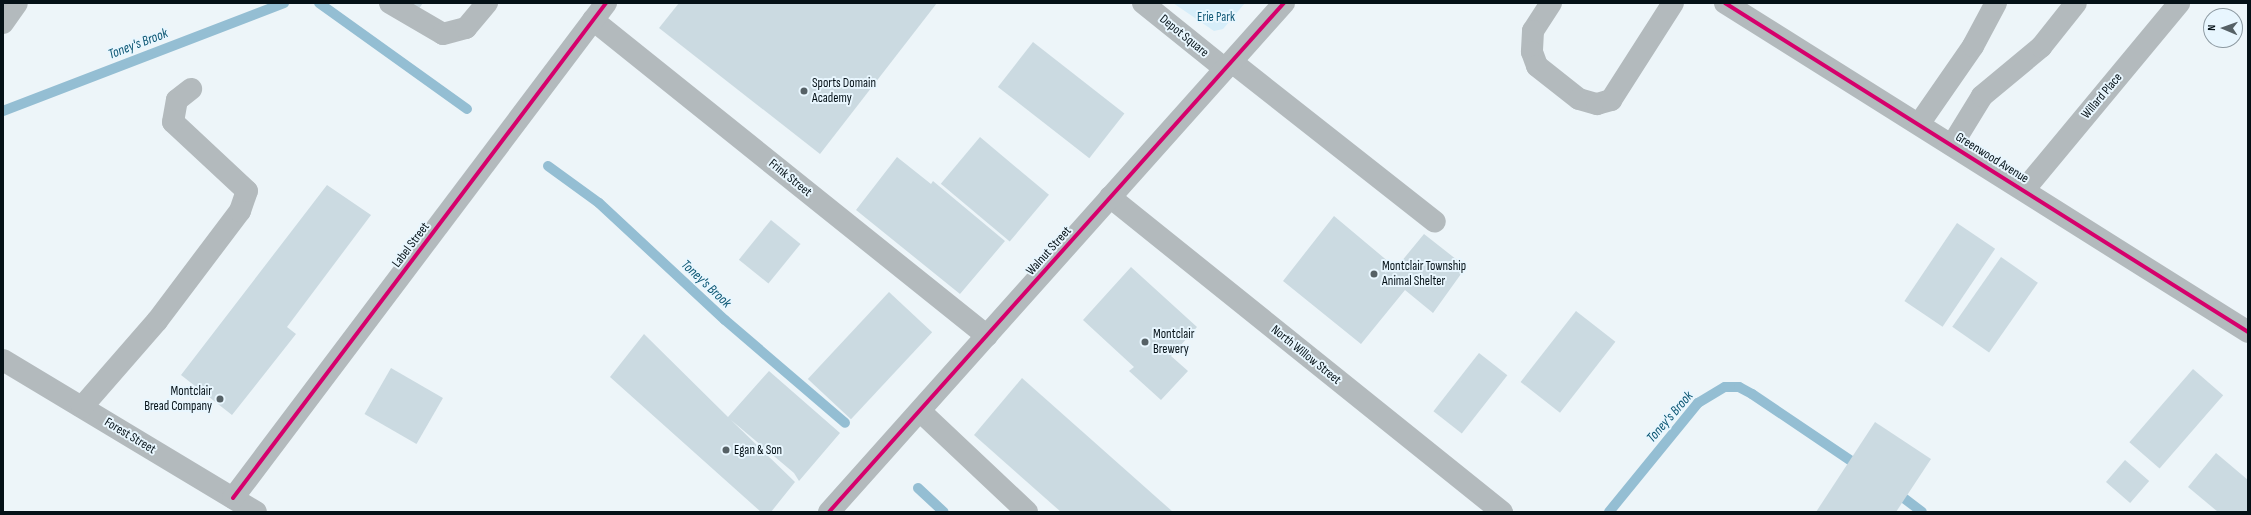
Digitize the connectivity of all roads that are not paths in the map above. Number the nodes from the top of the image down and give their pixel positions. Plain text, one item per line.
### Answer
1 (16, 3) edge
2 (390, 3) edge
3 (487, 3) edge
4 (606, 3) edge
5 (1143, 3) edge
6 (1284, 3) edge
7 (1552, 3) edge
8 (1673, 3) edge
9 (1725, 3) edge
10 (1996, 3) edge
11 (2076, 3) edge
12 (2180, 3) edge
13 (593, 20) junction
14 (3, 23) edge
15 (1229, 66) junction
16 (190, 89) dead end
17 (1919, 124) junction
18 (1952, 145) junction
19 (2024, 190) junction
20 (1110, 197) junction
21 (1435, 222) dead end
22 (2248, 332) edge
23 (987, 336) junction
24 (3, 360) edge
25 (82, 408) junction
26 (920, 411) junction
27 (233, 498) junction
28 (256, 512) edge
29 (829, 512) edge
30 (1027, 512) edge
31 (1502, 512) edge

1 - 14 street
2 - 3 street
4 - 13 street, Label Street
5 - 15 street, Depot Square
6 - 15 street, Walnut Street
7 - 8 street
9 - 17 street, Greenwood Avenue
10 - 17 street
11 - 18 street
12 - 19 street, Willard Place
13 - 23 street, Frink Street
13 - 27 street, Label Street
15 - 20 street, Walnut Street
15 - 21 street, Depot Square
16 - 25 street
17 - 18 street, Greenwood Avenue
18 - 19 street, Greenwood Avenue
19 - 22 street, Greenwood Avenue
20 - 23 street, Walnut Street
20 - 31 street, North Willow Street
23 - 26 street, Walnut Street
24 - 25 street, Forest Street
25 - 27 street, Forest Street
26 - 29 street, Walnut Street
26 - 30 street
27 - 28 street, Forest Street

